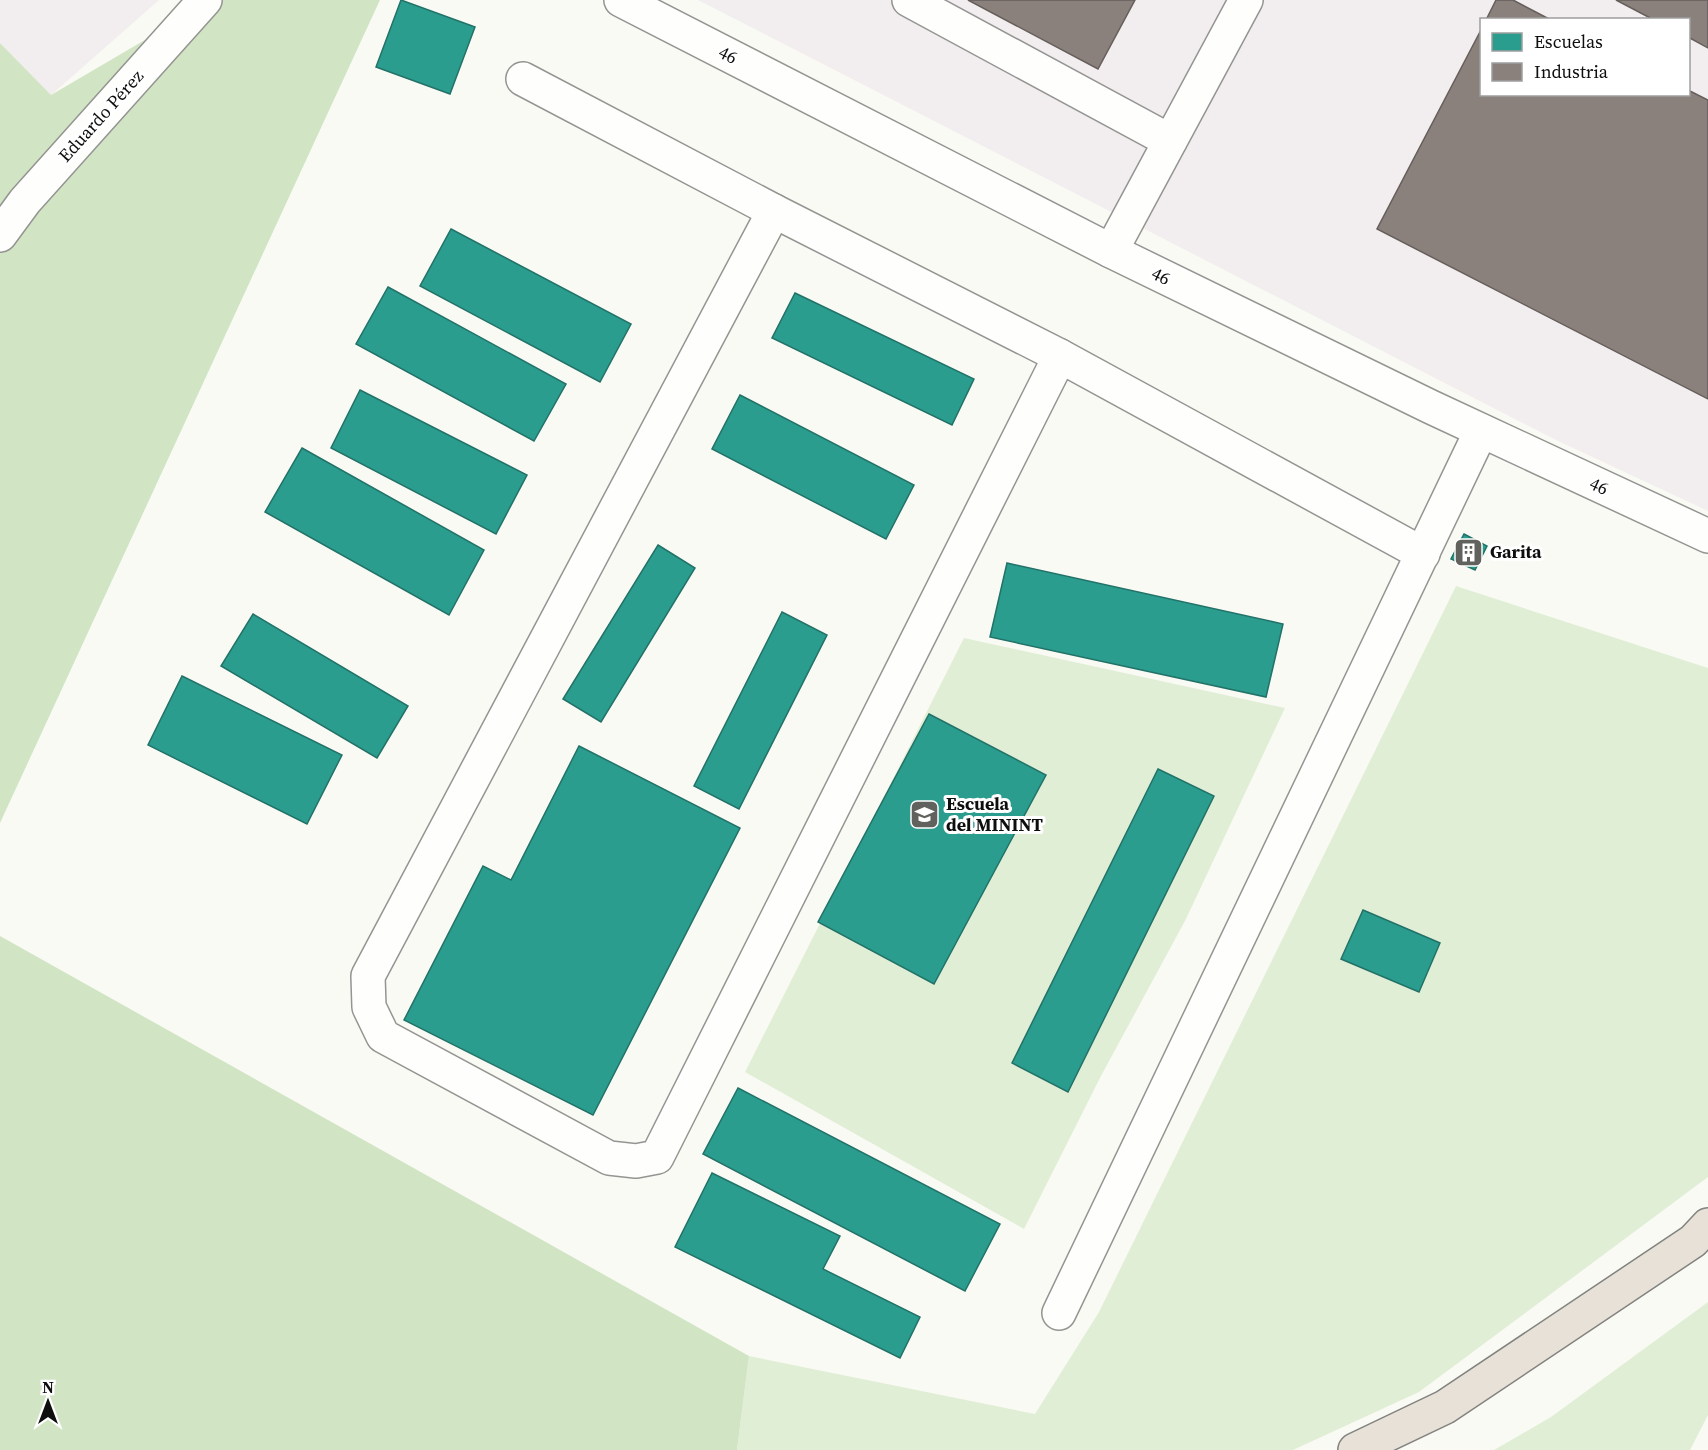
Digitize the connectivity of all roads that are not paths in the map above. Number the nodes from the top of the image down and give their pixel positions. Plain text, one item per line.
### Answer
1 (205, 0) edge
2 (621, 0) edge
3 (909, 0) edge
4 (1246, 0) edge
5 (523, 79) dead end
6 (1170, 141) junction
7 (774, 211) junction
8 (0, 235) edge
9 (1111, 251) junction
10 (1060, 356) junction
11 (1481, 431) junction
12 (1708, 536) edge
13 (1423, 554) junction
14 (1708, 1226) edge
15 (1059, 1313) dead end
16 (1355, 1450) edge

1 - 8 street, Eduardo Pérez
2 - 9 street, 46
3 - 6 street
4 - 6 street
5 - 7 street
6 - 9 street
7 - 10 street
7 - 10 street
9 - 11 street, 46
10 - 13 street
11 - 12 street, 46
11 - 13 street
13 - 15 street
14 - 16 highway

